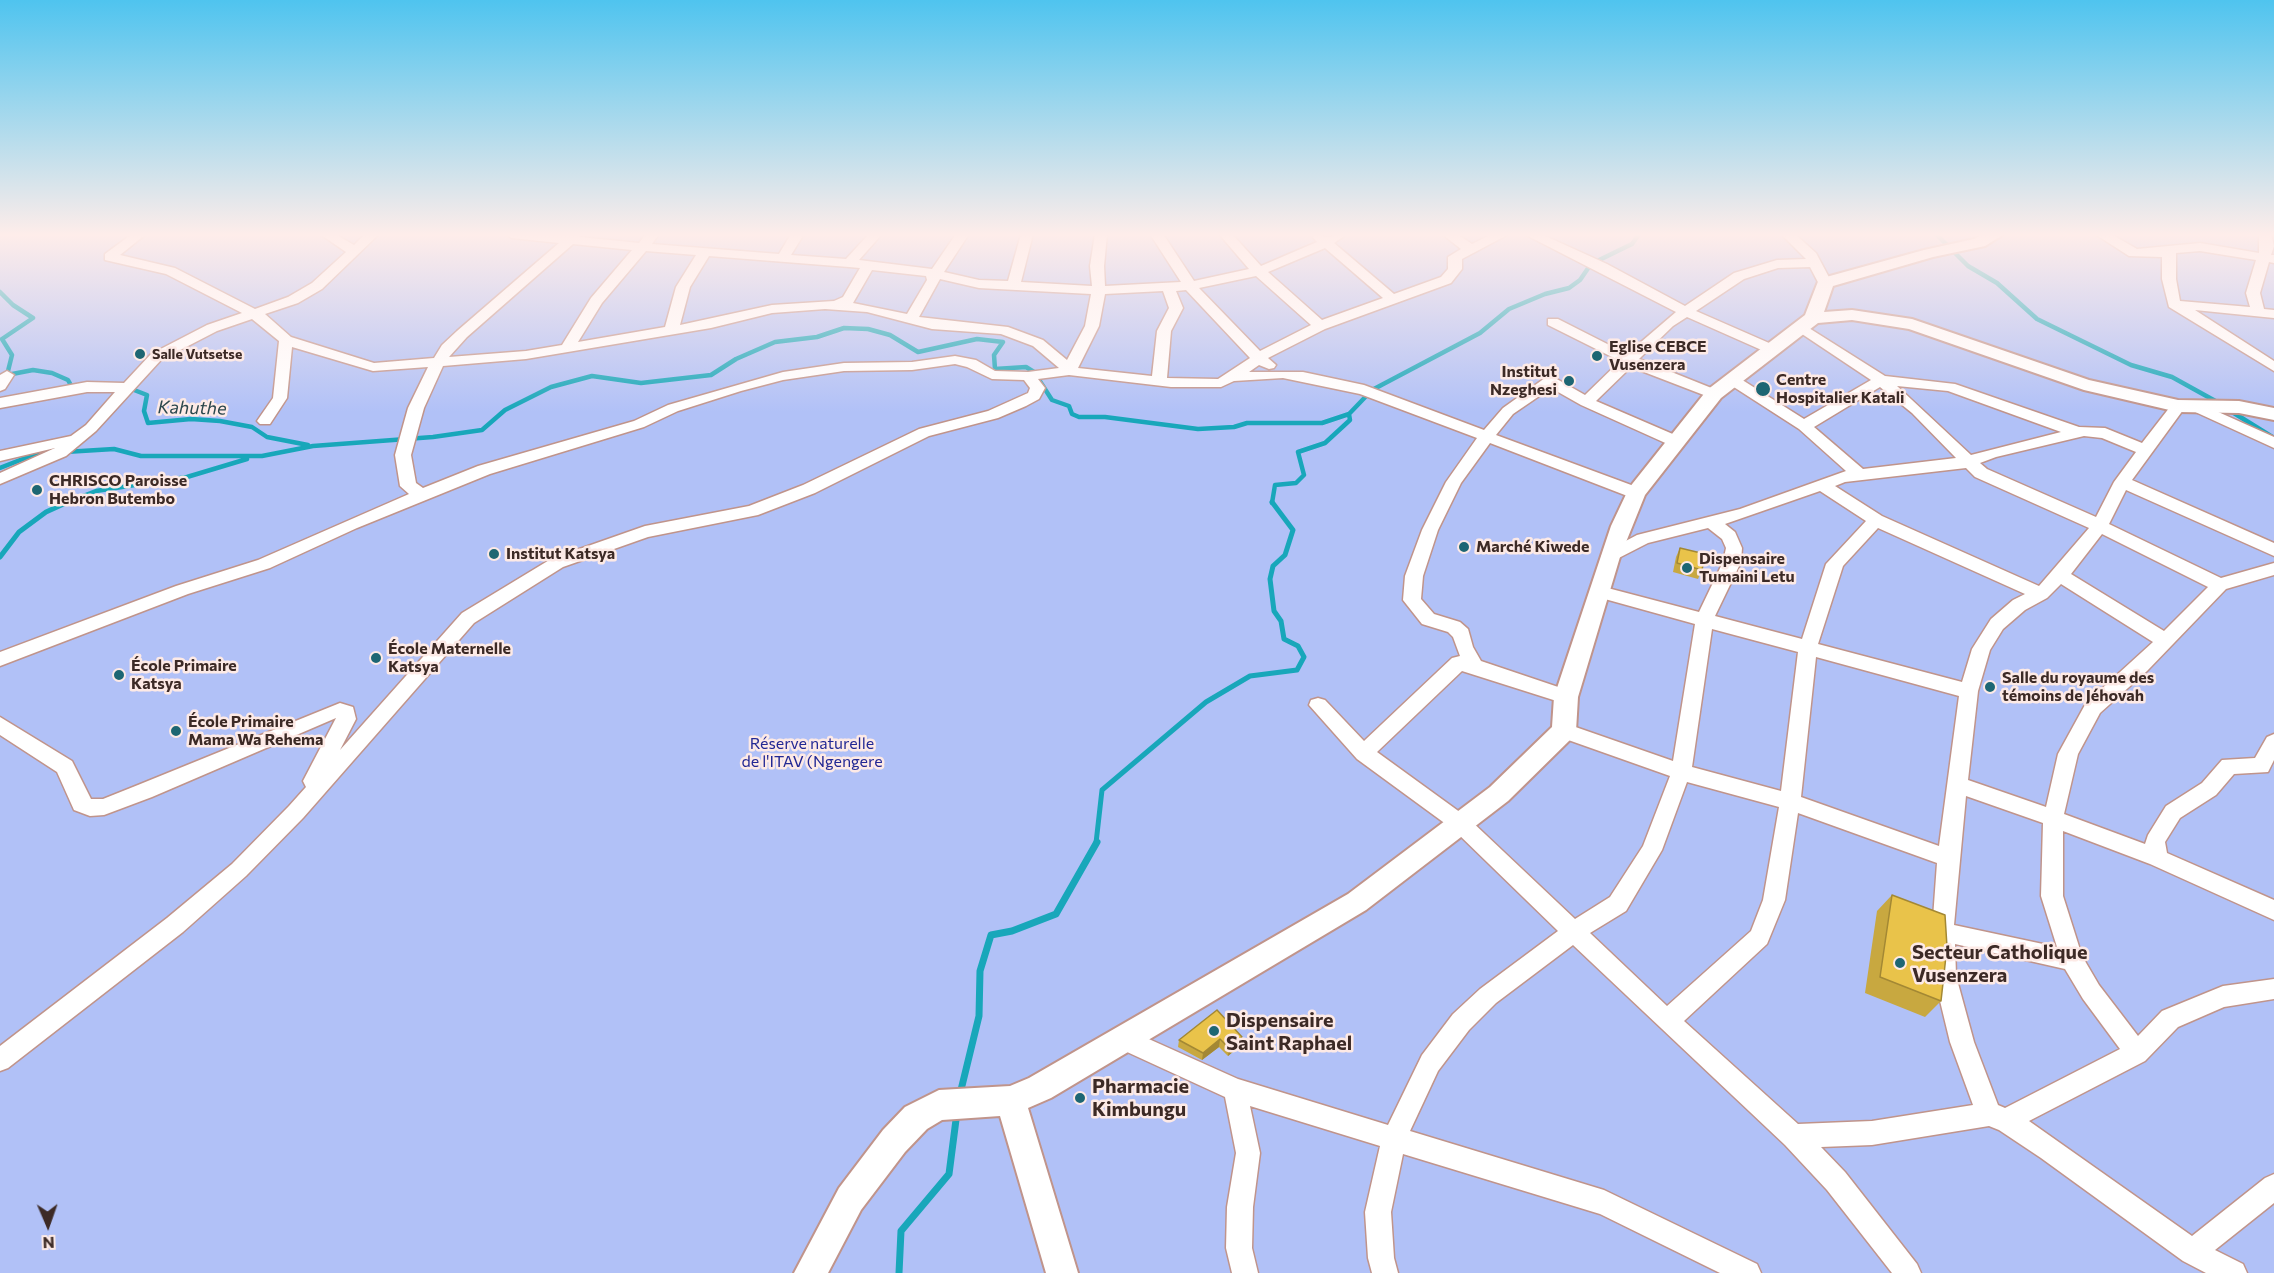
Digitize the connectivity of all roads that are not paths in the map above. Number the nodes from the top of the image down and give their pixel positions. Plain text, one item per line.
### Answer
1 (219, 293) edge
2 (304, 293) edge
3 (508, 293) edge
4 (602, 293) edge
5 (681, 293) edge
6 (852, 293) edge
7 (927, 293) edge
8 (1098, 293) edge
9 (1170, 293) edge
10 (1197, 293) edge
11 (1284, 293) edge
12 (1385, 293) edge
13 (1410, 293) edge
14 (1652, 293) edge
15 (1712, 293) edge
16 (1824, 293) edge
17 (2172, 293) edge
18 (2253, 293) edge
19 (1393, 300) junction
20 (2174, 303) junction
21 (835, 306) junction
22 (1685, 311) junction
23 (2258, 312) junction
24 (251, 313) junction
25 (2274, 314) edge
26 (911, 320) junction
27 (1552, 322) dead end
28 (1807, 323) junction
29 (1320, 326) junction
30 (672, 328) junction
31 (286, 340) junction
32 (567, 348) junction
33 (1771, 349) junction
34 (1258, 358) junction
35 (1630, 361) junction
36 (436, 364) junction
37 (2274, 367) edge
38 (1069, 371) junction
39 (1033, 374) junction
40 (1283, 374) junction
41 (1232, 377) junction
42 (1731, 379) junction
43 (1881, 380) junction
44 (1159, 381) junction
45 (128, 388) junction
46 (1714, 394) junction
47 (1586, 402) junction
48 (0, 403) edge
49 (2178, 406) junction
50 (2205, 407) junction
51 (2274, 414) edge
52 (265, 421) dead end
53 (1804, 426) junction
54 (2077, 432) junction
55 (1486, 437) junction
56 (1677, 442) junction
57 (71, 443) junction
58 (2274, 443) edge
59 (2146, 451) junction
60 (0, 456) edge
61 (1969, 462) junction
62 (1857, 473) junction
63 (0, 479) edge
64 (2122, 482) junction
65 (1820, 484) junction
66 (1636, 493) junction
67 (422, 495) junction
68 (1876, 520) junction
69 (1712, 522) junction
70 (2099, 527) junction
71 (2274, 550) edge
72 (1608, 557) junction
73 (2274, 569) edge
74 (2060, 576) junction
75 (2220, 585) junction
76 (1600, 592) junction
77 (2040, 594) junction
78 (1705, 619) junction
79 (2165, 641) junction
80 (1808, 648) junction
81 (0, 659) edge
82 (1475, 666) junction
83 (1970, 691) junction
84 (1566, 697) junction
85 (1318, 705) dead end
86 (0, 725) edge
87 (1564, 731) junction
88 (2274, 742) edge
89 (1364, 753) junction
90 (2267, 770) edge
91 (1681, 772) junction
92 (1956, 784) junction
93 (1790, 802) junction
94 (296, 812) junction
95 (2053, 818) junction
96 (1461, 824) junction
97 (1948, 858) junction
98 (2157, 858) junction
99 (2274, 910) edge
100 (1575, 931) junction
101 (1943, 932) junction
102 (2072, 960) junction
103 (2274, 989) edge
104 (1667, 1021) junction
105 (1122, 1038) junction
106 (2137, 1053) junction
107 (0, 1060) edge
108 (1235, 1090) junction
109 (1011, 1101) junction
110 (1997, 1117) junction
111 (1794, 1136) junction
112 (1394, 1139) junction
113 (2274, 1187) edge
114 (2192, 1252) junction
115 (810, 1273) edge
116 (1062, 1273) edge
117 (1245, 1273) edge
118 (1385, 1273) edge
119 (1748, 1273) edge
120 (1908, 1273) edge
121 (2234, 1273) edge

1 - 24 street
2 - 24 street
3 - 36 street
4 - 32 street
5 - 30 street
6 - 21 street
7 - 26 street
8 - 38 street
9 - 44 street
10 - 34 street
11 - 29 street
12 - 19 street
13 - 19 street
14 - 22 street
15 - 22 street
16 - 28 street
17 - 20 street
18 - 23 street
19 - 29 street
20 - 23 street
20 - 37 street
21 - 26 street
21 - 30 street
22 - 33 street
22 - 35 street
23 - 25 street
24 - 31 street
24 - 45 street
26 - 38 street
27 - 35 street
28 - 33 street
28 - 43 street
28 - 49 street
29 - 34 street
30 - 32 street
31 - 36 street
31 - 52 street
32 - 36 street
33 - 42 street
34 - 40 street
34 - 41 street
35 - 46 street
35 - 47 street
36 - 67 street
38 - 39 street
38 - 44 street
39 - 67 street
39 - 94 street
40 - 41 street
40 - 55 street
41 - 44 street
42 - 46 street
42 - 53 street
43 - 53 street
43 - 54 street
43 - 61 street
45 - 48 street
45 - 57 street
46 - 56 street
47 - 55 street
47 - 56 street
49 - 50 street
49 - 59 street
50 - 51 street
50 - 58 street
53 - 62 street
54 - 59 street
54 - 61 street
55 - 66 street
55 - 82 street
56 - 66 street
57 - 60 street
57 - 63 street
59 - 64 street
61 - 62 street
61 - 70 street
62 - 65 street
64 - 70 street
64 - 71 street
65 - 68 street
65 - 69 street
66 - 72 street
67 - 81 street
68 - 77 street
68 - 80 street
69 - 72 street
69 - 78 street
70 - 74 street
70 - 75 street
72 - 76 street
73 - 75 street
74 - 77 street
74 - 79 street
75 - 79 street
76 - 78 street
76 - 84 street
77 - 83 street
78 - 80 street
78 - 91 street
79 - 95 street
80 - 83 street
80 - 93 street
82 - 84 street
82 - 89 street
83 - 92 street
84 - 87 street
85 - 89 street
86 - 94 street
87 - 91 street
87 - 96 street
88 - 90 street
89 - 96 street
90 - 98 street
91 - 93 street
91 - 100 street
92 - 95 street
92 - 97 street
93 - 97 street
93 - 104 street
94 - 107 street
95 - 98 street
95 - 102 street
96 - 100 street
96 - 105 street
97 - 101 street
98 - 99 street
100 - 104 street
100 - 112 street
101 - 102 street
101 - 110 street
102 - 106 street
103 - 106 street
104 - 111 street
105 - 108 street
105 - 109 street
106 - 110 street
108 - 112 street
108 - 117 street
109 - 115 street
109 - 116 street
110 - 111 street
110 - 114 street
111 - 120 street
112 - 118 street
112 - 119 street
113 - 114 street
114 - 121 street

